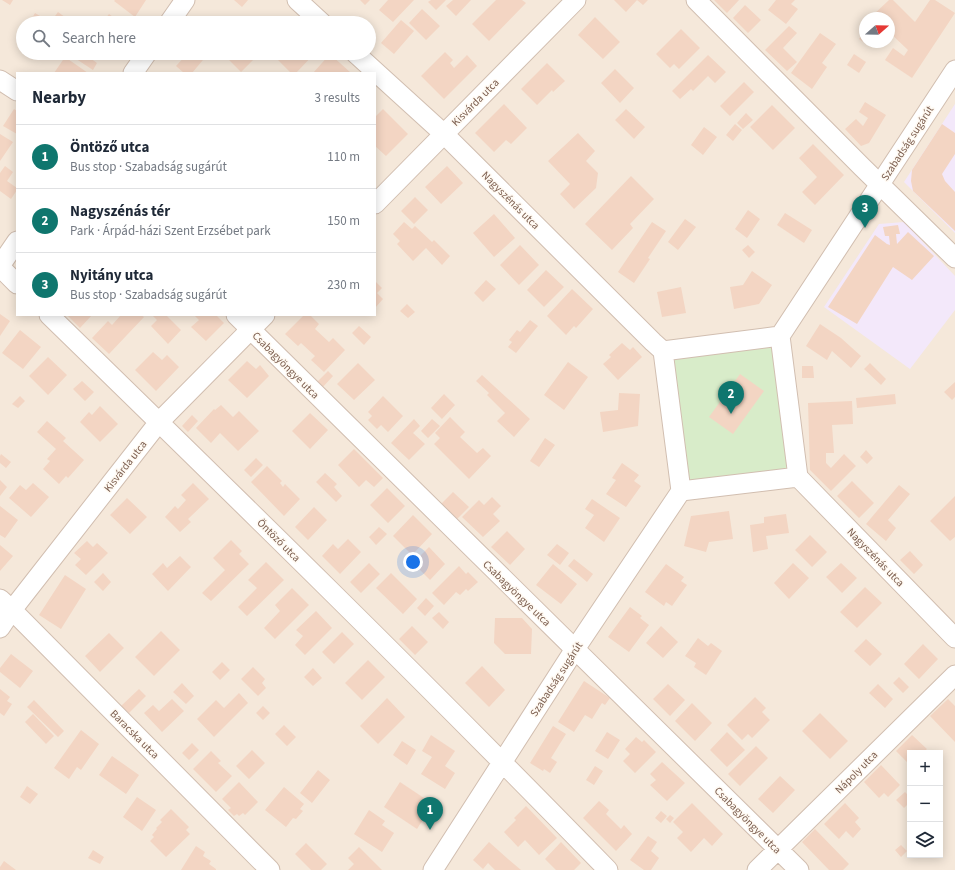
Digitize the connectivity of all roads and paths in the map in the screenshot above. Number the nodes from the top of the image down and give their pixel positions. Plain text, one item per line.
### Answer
1 (185, 0) edge
2 (297, 0) edge
3 (576, 0) edge
4 (696, 0) edge
5 (174, 16) edge
6 (314, 16) edge
7 (142, 60) edge
8 (363, 60) edge
9 (955, 70) edge
10 (134, 72) edge
11 (376, 72) edge
12 (376, 72) edge
13 (0, 80) edge
14 (16, 90) edge
15 (444, 134) junction
16 (880, 184) junction
17 (376, 203) edge
18 (16, 242) edge
19 (955, 258) edge
20 (0, 266) edge
21 (16, 283) edge
22 (50, 316) edge
23 (237, 316) edge
24 (264, 316) edge
25 (250, 330) junction
26 (780, 336) junction
27 (663, 351) junction
28 (160, 422) junction
29 (798, 477) junction
30 (681, 491) junction
31 (6, 605) edge
32 (0, 628) edge
33 (955, 638) edge
34 (575, 649) junction
35 (955, 674) edge
36 (503, 762) junction
37 (778, 850) junction
38 (270, 870) edge
39 (433, 870) edge
40 (608, 870) edge
41 (757, 870) edge
42 (799, 870) edge

1 - 5 street
2 - 6 street
3 - 15 street, Kisvárda utca
4 - 16 street
7 - 10 street
8 - 11 street, Nagyszénás utca
9 - 16 street, Szabadság sugárút
12 - 15 street, Nagyszénás utca
13 - 14 street
15 - 17 street, Kisvárda utca
15 - 27 street, Nagyszénás utca
16 - 19 street
16 - 26 street, Szabadság sugárút
18 - 20 street
20 - 21 street
22 - 28 street, Öntöző utca
23 - 25 street, Csabagyöngye utca
24 - 25 street, Kisvárda utca
25 - 28 street, Kisvárda utca
25 - 34 street, Csabagyöngye utca
26 - 27 street
26 - 29 street
27 - 30 street
28 - 31 street, Kisvárda utca
28 - 36 street, Öntöző utca
29 - 30 street
29 - 33 street, Nagyszénás utca
30 - 34 street, Szabadság sugárút
31 - 32 street, Kisvárda utca
31 - 38 street, Baracska utca
34 - 36 street, Szabadság sugárút
34 - 37 street, Csabagyöngye utca
35 - 37 street, Nápoly utca
36 - 39 street, Szabadság sugárút
36 - 40 street, Öntöző utca
37 - 41 street, Nápoly utca
37 - 42 street, Csabagyöngye utca

